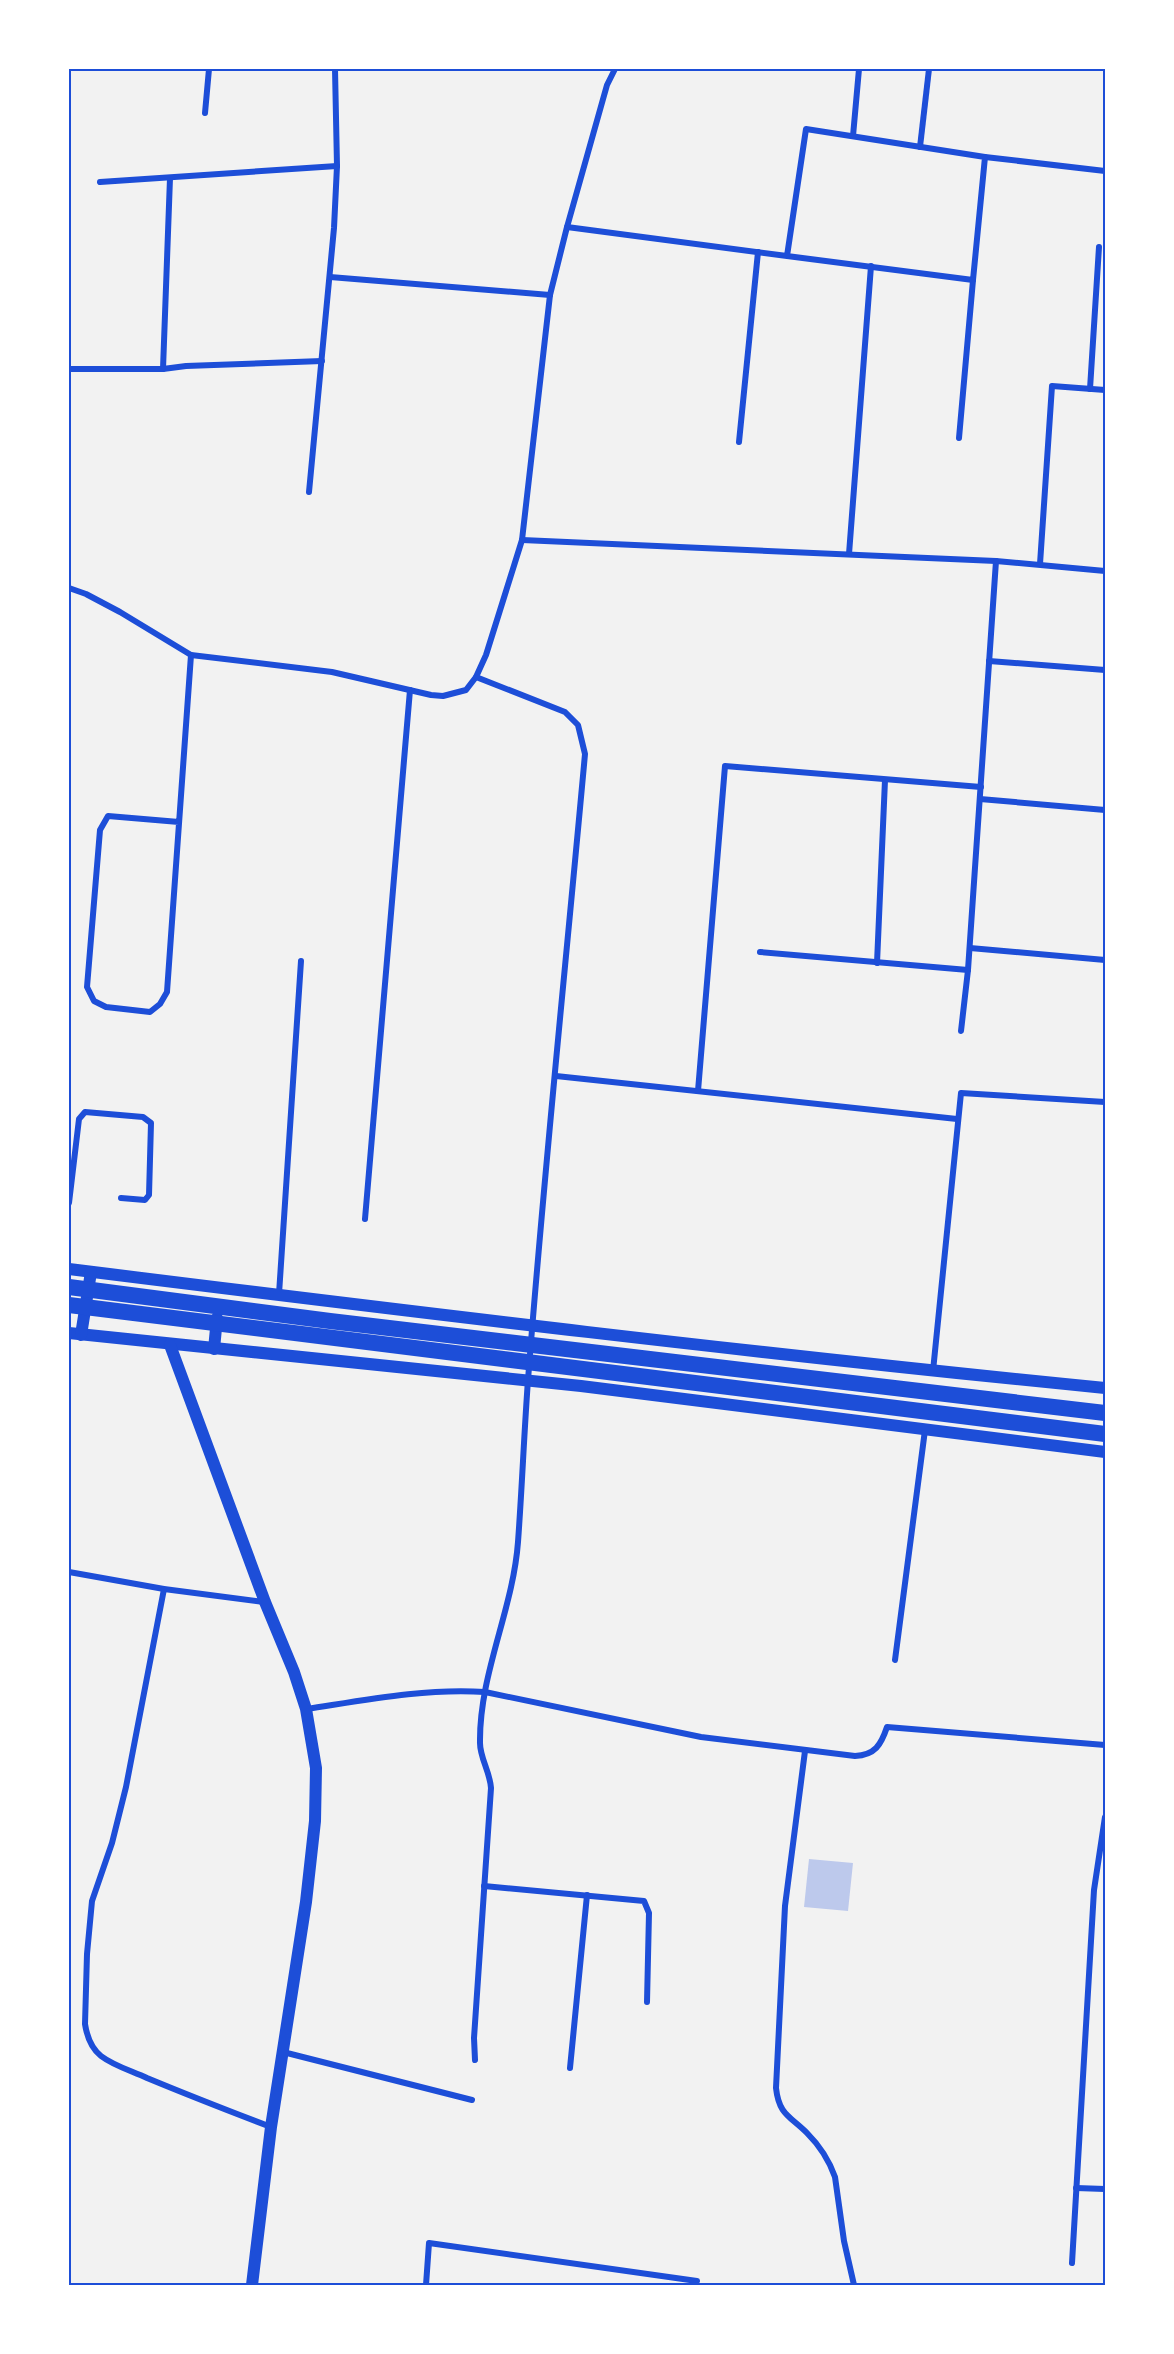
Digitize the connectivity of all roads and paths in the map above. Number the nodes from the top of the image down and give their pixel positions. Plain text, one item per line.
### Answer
1 (209, 69) edge
2 (335, 69) edge
3 (615, 69) edge
4 (859, 69) edge
5 (929, 69) edge
6 (205, 113) dead end
7 (853, 136) junction
8 (920, 147) junction
9 (985, 157) junction
10 (337, 166) junction
11 (1105, 171) edge
12 (170, 178) junction
13 (100, 182) dead end
14 (567, 227) junction
15 (1100, 247) dead end
16 (758, 252) junction
17 (787, 256) junction
18 (871, 266) junction
19 (330, 278) junction
20 (973, 280) junction
21 (550, 295) junction
22 (322, 361) junction
23 (69, 369) edge
24 (163, 369) junction
25 (1090, 389) junction
26 (1105, 390) edge
27 (959, 438) dead end
28 (739, 442) dead end
29 (309, 492) dead end
30 (522, 540) junction
31 (849, 554) junction
32 (996, 561) junction
33 (1040, 564) junction
34 (1105, 571) edge
35 (69, 588) edge
36 (191, 655) junction
37 (990, 661) junction
38 (1105, 670) edge
39 (476, 677) junction
40 (410, 690) junction
41 (885, 780) junction
42 (981, 787) junction
43 (980, 799) junction
44 (1105, 810) edge
45 (179, 822) junction
46 (970, 948) junction
47 (760, 952) dead end
48 (1105, 960) edge
49 (302, 961) dead end
50 (877, 963) junction
51 (968, 970) junction
52 (961, 1031) dead end
53 (556, 1076) junction
54 (698, 1091) junction
55 (1105, 1101) edge
56 (957, 1119) junction
57 (121, 1198) dead end
58 (69, 1203) edge
59 (364, 1219) dead end
60 (69, 1269) edge
61 (91, 1272) junction
62 (69, 1287) edge
63 (221, 1287) junction
64 (279, 1294) junction
65 (69, 1305) edge
66 (533, 1325) junction
67 (75, 1334) edge
68 (170, 1345) junction
69 (214, 1349) junction
70 (933, 1371) junction
71 (528, 1381) junction
72 (1105, 1388) edge
73 (1105, 1413) edge
74 (925, 1430) junction
75 (1105, 1434) edge
76 (1105, 1452) edge
77 (69, 1572) edge
78 (164, 1589) junction
79 (265, 1602) junction
80 (895, 1660) dead end
81 (485, 1692) junction
82 (306, 1709) junction
83 (1105, 1745) edge
84 (805, 1751) junction
85 (1105, 1817) edge
86 (484, 1886) junction
87 (587, 1895) junction
88 (647, 2002) dead end
89 (283, 2052) junction
90 (474, 2060) dead end
91 (570, 2068) dead end
92 (472, 2100) dead end
93 (271, 2127) junction
94 (1076, 2188) junction
95 (1105, 2189) edge
96 (1072, 2263) dead end
97 (697, 2281) dead end
98 (252, 2285) edge
99 (426, 2285) edge
100 (854, 2285) edge

1 - 6 street
2 - 10 street
3 - 14 street
4 - 7 street
5 - 8 street
7 - 8 street
7 - 17 street
8 - 9 street
9 - 11 street
9 - 20 street
10 - 12 street
10 - 19 street
12 - 13 street
12 - 24 street
14 - 16 street
14 - 21 street
15 - 25 street
16 - 17 street
16 - 28 street
17 - 18 street
18 - 20 street
18 - 31 street
19 - 21 street
19 - 22 street
20 - 27 street
21 - 30 street
22 - 24 street
22 - 29 street
23 - 24 street
25 - 26 street
25 - 33 street
30 - 31 street
30 - 39 street
31 - 32 street
32 - 33 street
32 - 37 street
33 - 34 street
35 - 36 street
36 - 40 street
36 - 45 street
37 - 38 street
37 - 42 street
39 - 40 street
39 - 53 street
40 - 59 street
41 - 42 street
41 - 50 street
41 - 54 street
42 - 43 street
43 - 44 street
43 - 46 street
45 - 45 street
46 - 48 street
46 - 51 street
47 - 50 street
49 - 64 street
50 - 51 street
51 - 52 street
53 - 54 street
53 - 66 street
54 - 56 street
55 - 56 street
56 - 70 street
57 - 58 street
60 - 61 main road
61 - 63 main road
61 - 67 main road
62 - 73 highway
63 - 64 main road
63 - 69 main road
64 - 66 main road
65 - 75 highway
66 - 70 main road
66 - 71 street
67 - 68 main road
68 - 69 main road
68 - 79 main road
69 - 71 main road
70 - 72 main road
71 - 74 main road
71 - 81 street
74 - 76 main road
74 - 80 street
77 - 78 street
78 - 79 street
78 - 93 street
79 - 82 main road
81 - 82 street
81 - 84 street
81 - 86 street
82 - 89 main road
83 - 84 street
84 - 100 street
85 - 94 street
86 - 87 street
86 - 90 street
87 - 88 street
87 - 91 street
89 - 92 street
89 - 93 main road
93 - 98 main road
94 - 95 street
94 - 96 street
97 - 99 street

